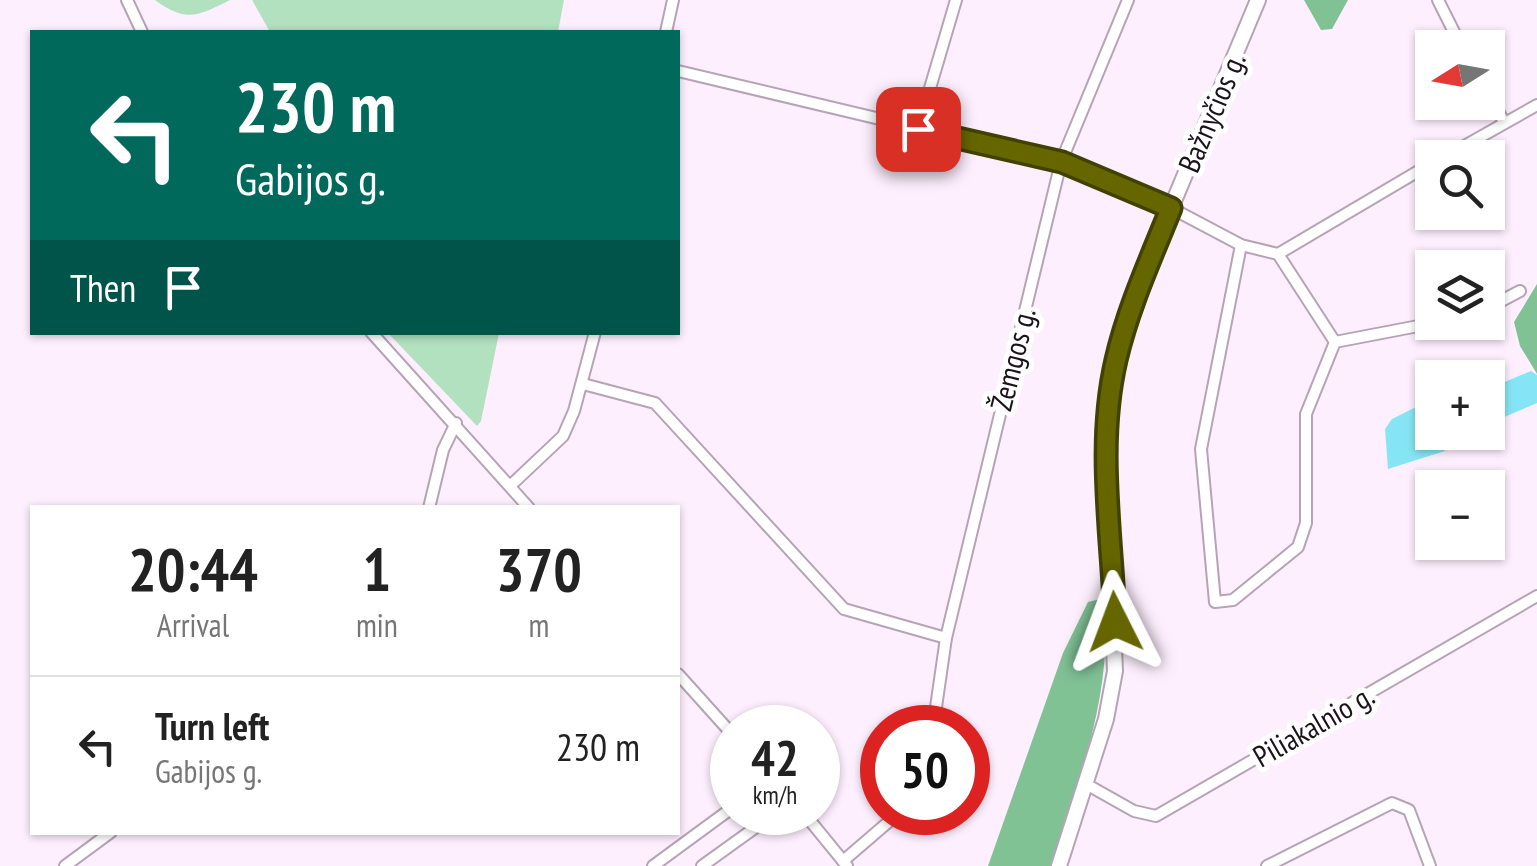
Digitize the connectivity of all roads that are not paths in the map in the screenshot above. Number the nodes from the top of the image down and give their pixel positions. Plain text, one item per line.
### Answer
1 (128, 0) edge
2 (673, 0) edge
3 (956, 0) edge
4 (1128, 0) edge
5 (1258, 0) edge
6 (1438, 0) edge
7 (141, 30) edge
8 (666, 30) edge
9 (1453, 30) edge
10 (680, 71) edge
11 (1537, 105) edge
12 (1504, 122) joint
13 (918, 129) junction
14 (1474, 140) edge
15 (1062, 162) junction
16 (1415, 174) edge
17 (1171, 208) junction
18 (1242, 245) junction
19 (1278, 254) junction
20 (1520, 291) dead end
21 (1505, 299) edge
22 (1415, 327) edge
23 (374, 335) edge
24 (594, 335) edge
25 (1335, 342) junction
26 (583, 384) junction
27 (456, 423) junction
28 (510, 486) junction
29 (430, 505) edge
30 (526, 505) edge
31 (1537, 596) edge
32 (946, 638) junction
33 (680, 676) edge
34 (936, 705) edge
35 (710, 710) edge
36 (1086, 784) junction
37 (710, 824) edge
38 (106, 835) edge
39 (745, 835) edge
40 (822, 835) edge
41 (876, 835) edge
42 (845, 864) edge
43 (65, 866) edge
44 (653, 866) edge
45 (702, 866) edge
46 (1059, 866) edge
47 (1268, 866) edge
48 (1430, 866) edge

1 - 7 street
2 - 8 street
3 - 13 street
4 - 15 street, Žemgos g.
5 - 17 main road, Bažnyčios g.
6 - 9 street
10 - 13 street
11 - 12 street
12 - 14 street
13 - 15 street
15 - 17 street
15 - 32 street, Žemgos g.
16 - 19 street
17 - 18 street
17 - 36 main road, Bažnyčios g.
18 - 19 street
18 - 25 street
19 - 25 street
20 - 21 street
22 - 25 street
23 - 27 street
24 - 26 street
26 - 28 street
26 - 32 street
27 - 28 street
27 - 29 street
28 - 30 street
31 - 36 street, Piliakalnio g.
32 - 34 street, Žemgos g.
33 - 35 street
36 - 46 main road, Bažnyčios g.
37 - 44 street
38 - 43 street
39 - 45 street
40 - 42 street
41 - 42 street
47 - 48 street

